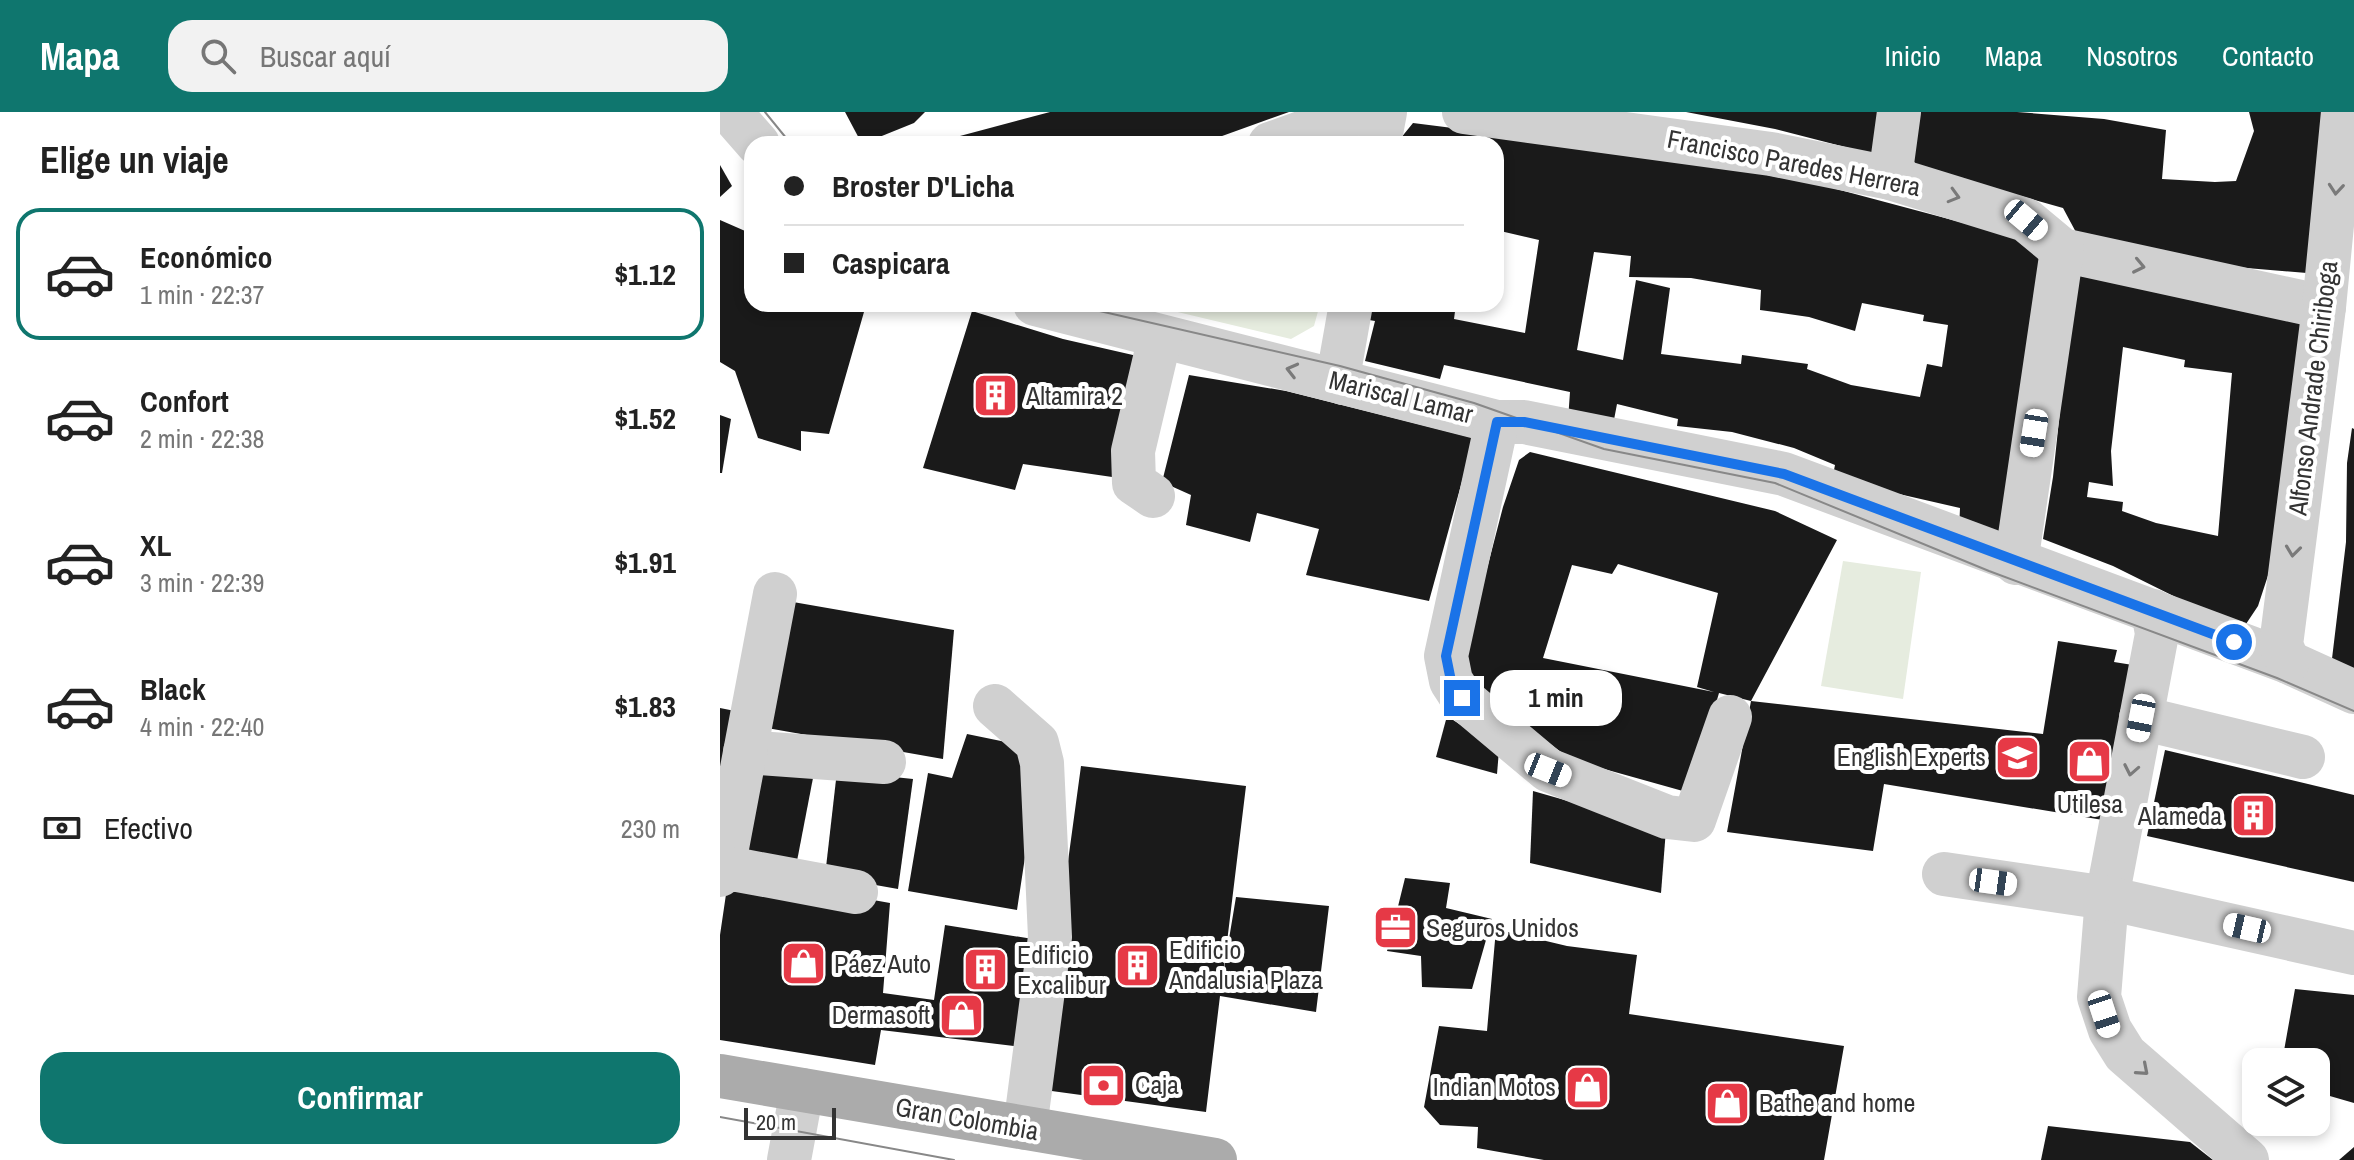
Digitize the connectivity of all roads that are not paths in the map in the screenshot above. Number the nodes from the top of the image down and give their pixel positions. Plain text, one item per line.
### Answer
1 (730, 112) edge
2 (1360, 112) edge
3 (1385, 112) edge
4 (1464, 112) edge
5 (1899, 112) edge
6 (2343, 112) edge
7 (1625, 122) edge
8 (751, 136) edge
9 (1292, 136) edge
10 (1380, 136) edge
11 (1890, 178) junction
12 (2062, 250) junction
13 (2336, 282) edge
14 (1065, 312) edge
15 (1350, 312) edge
16 (1160, 337) junction
17 (1343, 383) junction
18 (1497, 422) junction
19 (1153, 496) dead end
20 (2016, 563) junction
21 (775, 594) dead end
22 (2153, 611) junction
23 (2288, 662) junction
24 (2354, 692) edge
25 (995, 706) dead end
26 (1730, 717) dead end
27 (2141, 718) junction
28 (745, 752) junction
29 (2303, 757) dead end
30 (884, 762) dead end
31 (722, 872) edge
32 (1944, 874) dead end
33 (856, 892) dead end
34 (2107, 898) junction
35 (2354, 953) edge
36 (720, 1076) edge
37 (802, 1090) junction
38 (1025, 1128) junction
39 (789, 1160) edge
40 (1215, 1160) edge
41 (2247, 1160) edge

1 - 8 street
2 - 9 street
3 - 10 street
4 - 7 street, Francisco Paredes Herrera
5 - 11 street
6 -> 13 street, Alfonso Andrade Chiriboga
7 - 11 street, Francisco Paredes Herrera
11 -> 12 street, Francisco Paredes Herrera
12 -> 13 street, Francisco Paredes Herrera
12 - 20 street
13 -> 23 street, Alfonso Andrade Chiriboga
14 - 16 street, Mariscal Lamar
15 - 17 street
17 -> 16 street, Mariscal Lamar
16 - 19 street
17 - 18 street, Mariscal Lamar
18 - 20 street, Mariscal Lamar
18 - 26 street
20 - 22 street, Mariscal Lamar
21 - 28 street
22 - 23 street, Mariscal Lamar
22 - 27 street
23 - 24 street, Mariscal Lamar
25 - 38 street
27 - 29 street
27 -> 34 street
28 - 30 street
28 - 31 street
31 - 33 street
32 - 34 street
34 - 35 street
34 -> 41 street
36 - 37 main road, Gran Colombia
37 - 38 main road, Gran Colombia
37 - 39 street
38 - 40 main road, Gran Colombia

